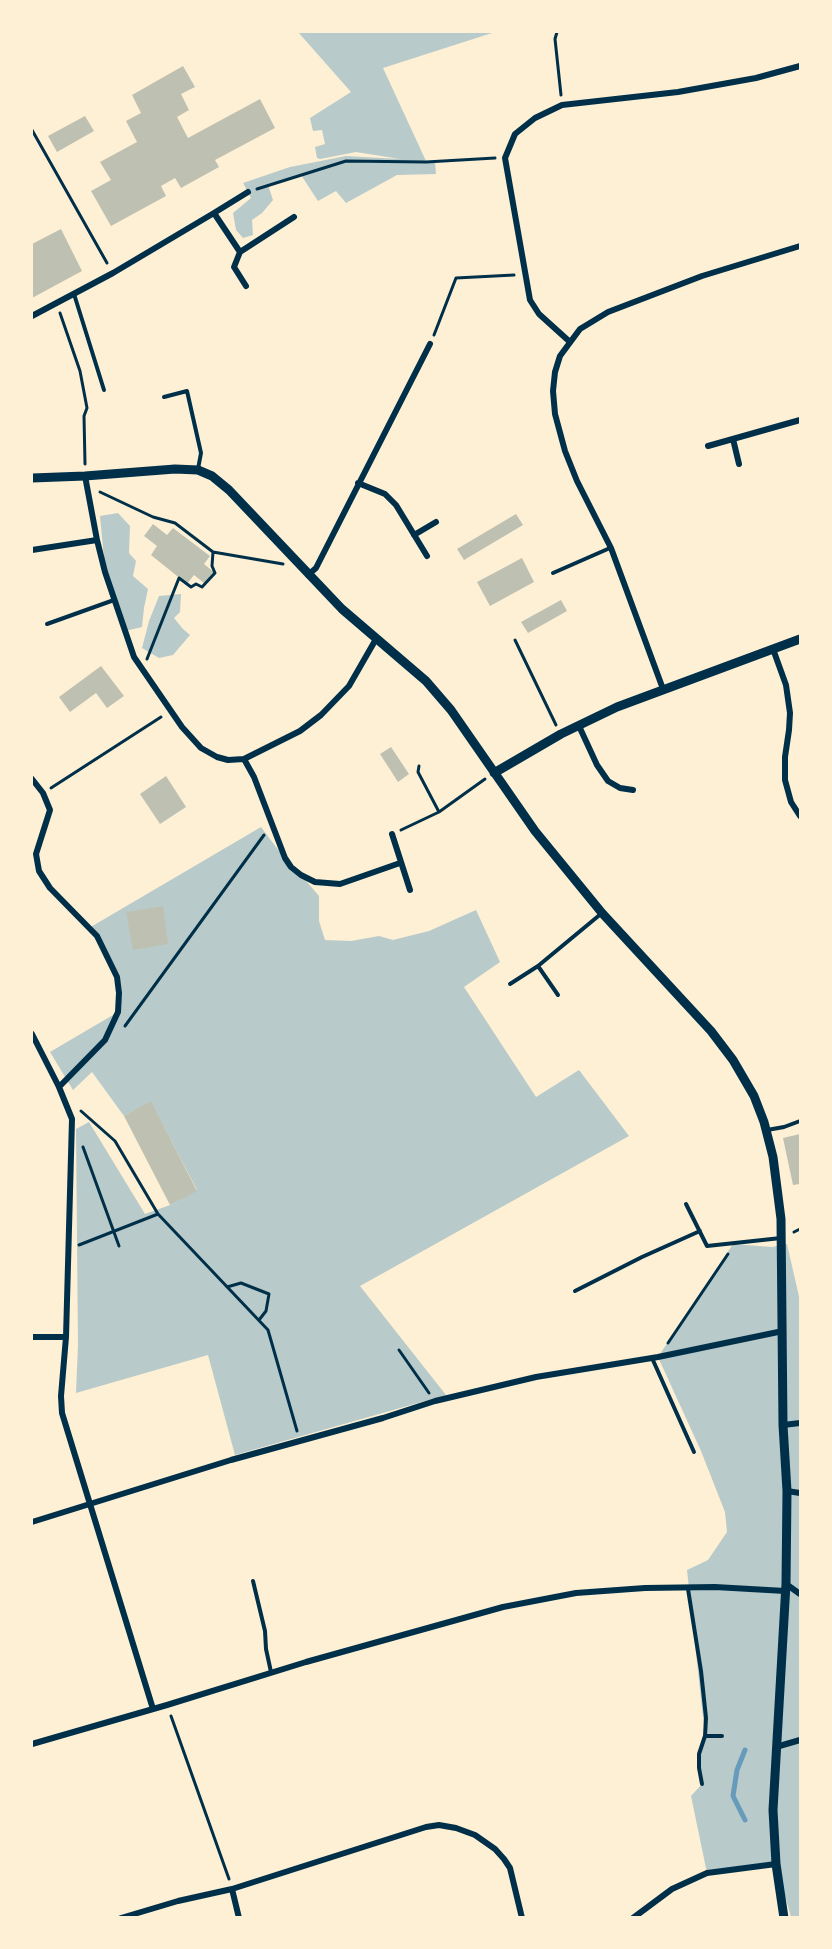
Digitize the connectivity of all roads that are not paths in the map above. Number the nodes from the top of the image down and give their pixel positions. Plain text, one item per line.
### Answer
1 (801, 66) edge
2 (248, 192) road end
3 (214, 213) junction
4 (294, 217) dead end
5 (801, 246) edge
6 (240, 252) junction
7 (246, 286) dead end
8 (74, 294) junction
9 (32, 316) edge
10 (570, 342) junction
11 (430, 344) road end
12 (104, 390) dead end
13 (164, 397) dead end
14 (801, 420) edge
15 (733, 439) junction
16 (708, 446) dead end
17 (739, 464) dead end
18 (198, 470) junction
19 (85, 476) junction
20 (32, 478) edge
21 (358, 483) junction
22 (436, 522) dead end
23 (414, 535) junction
24 (97, 540) junction
25 (611, 548) junction
26 (32, 550) edge
27 (427, 556) dead end
28 (553, 573) dead end
29 (308, 575) junction
30 (114, 600) junction
31 (47, 624) dead end
32 (376, 639) junction
33 (801, 639) edge
34 (773, 649) junction
35 (663, 689) junction
36 (579, 726) junction
37 (244, 759) junction
38 (494, 773) junction
39 (32, 778) edge
40 (633, 790) dead end
41 (801, 816) edge
42 (392, 834) road end
43 (400, 863) junction
44 (410, 890) dead end
45 (602, 913) junction
46 (538, 966) junction
47 (510, 984) dead end
48 (558, 995) dead end
49 (32, 1034) edge
50 (59, 1087) junction
51 (801, 1121) edge
52 (766, 1130) junction
53 (686, 1204) dead end
54 (700, 1231) junction
55 (782, 1238) junction
56 (575, 1291) dead end
57 (783, 1331) junction
58 (32, 1337) edge
59 (66, 1337) junction
60 (655, 1357) junction
61 (801, 1423) edge
62 (783, 1425) junction
63 (694, 1452) dead end
64 (787, 1491) junction
65 (801, 1493) edge
66 (89, 1503) junction
67 (32, 1522) edge
68 (253, 1581) dead end
69 (786, 1587) junction
70 (688, 1589) junction
71 (801, 1594) edge
72 (271, 1672) junction
73 (153, 1709) junction
74 (705, 1736) junction
75 (722, 1736) dead end
76 (801, 1740) edge
77 (32, 1744) edge
78 (776, 1747) junction
79 (702, 1784) dead end
80 (776, 1864) junction
81 (232, 1889) junction
82 (121, 1917) edge
83 (239, 1917) edge
84 (522, 1917) edge
85 (633, 1917) edge
86 (784, 1917) edge

1 - 10 street
2 - 3 street
3 - 6 street
3 - 8 street
4 - 6 street
5 - 10 street
6 - 7 street
8 - 9 street
8 - 12 lane
10 - 25 street
11 - 21 street
13 - 18 lane
14 - 15 street
15 - 16 street
15 - 17 street
18 - 19 street
18 - 29 street
19 - 20 street
19 - 24 street
21 - 23 street
21 - 29 street
22 - 23 street
23 - 27 street
24 - 26 street
24 - 30 street
25 - 28 lane
25 - 35 street
29 - 32 street
30 - 31 lane
30 - 37 street
32 - 37 street
32 - 38 street
33 - 34 street
34 - 35 street
34 - 41 street
35 - 36 street
36 - 38 street
36 - 40 street
37 - 43 street
38 - 45 street
39 - 50 street
42 - 43 street
43 - 44 street
45 - 46 lane
45 - 52 street
46 - 47 lane
46 - 48 lane
49 - 50 street
50 - 59 street
51 - 52 lane
52 - 55 street
53 - 54 lane
54 - 55 lane
54 - 56 lane
55 - 57 street
57 - 60 street
57 - 62 street
58 - 59 street
59 - 66 street
60 - 63 lane
60 - 66 street
61 - 62 street
62 - 64 street
64 - 65 street
64 - 69 street
66 - 67 street
66 - 73 street
68 - 72 lane
69 - 70 street
69 - 71 street
69 - 78 street
70 - 72 street
70 - 74 lane
72 - 73 street
73 - 77 street
74 - 75 lane
74 - 79 lane
76 - 78 street
78 - 80 street
80 - 85 street
80 - 86 street
81 - 82 street
81 - 83 street
81 - 84 street

